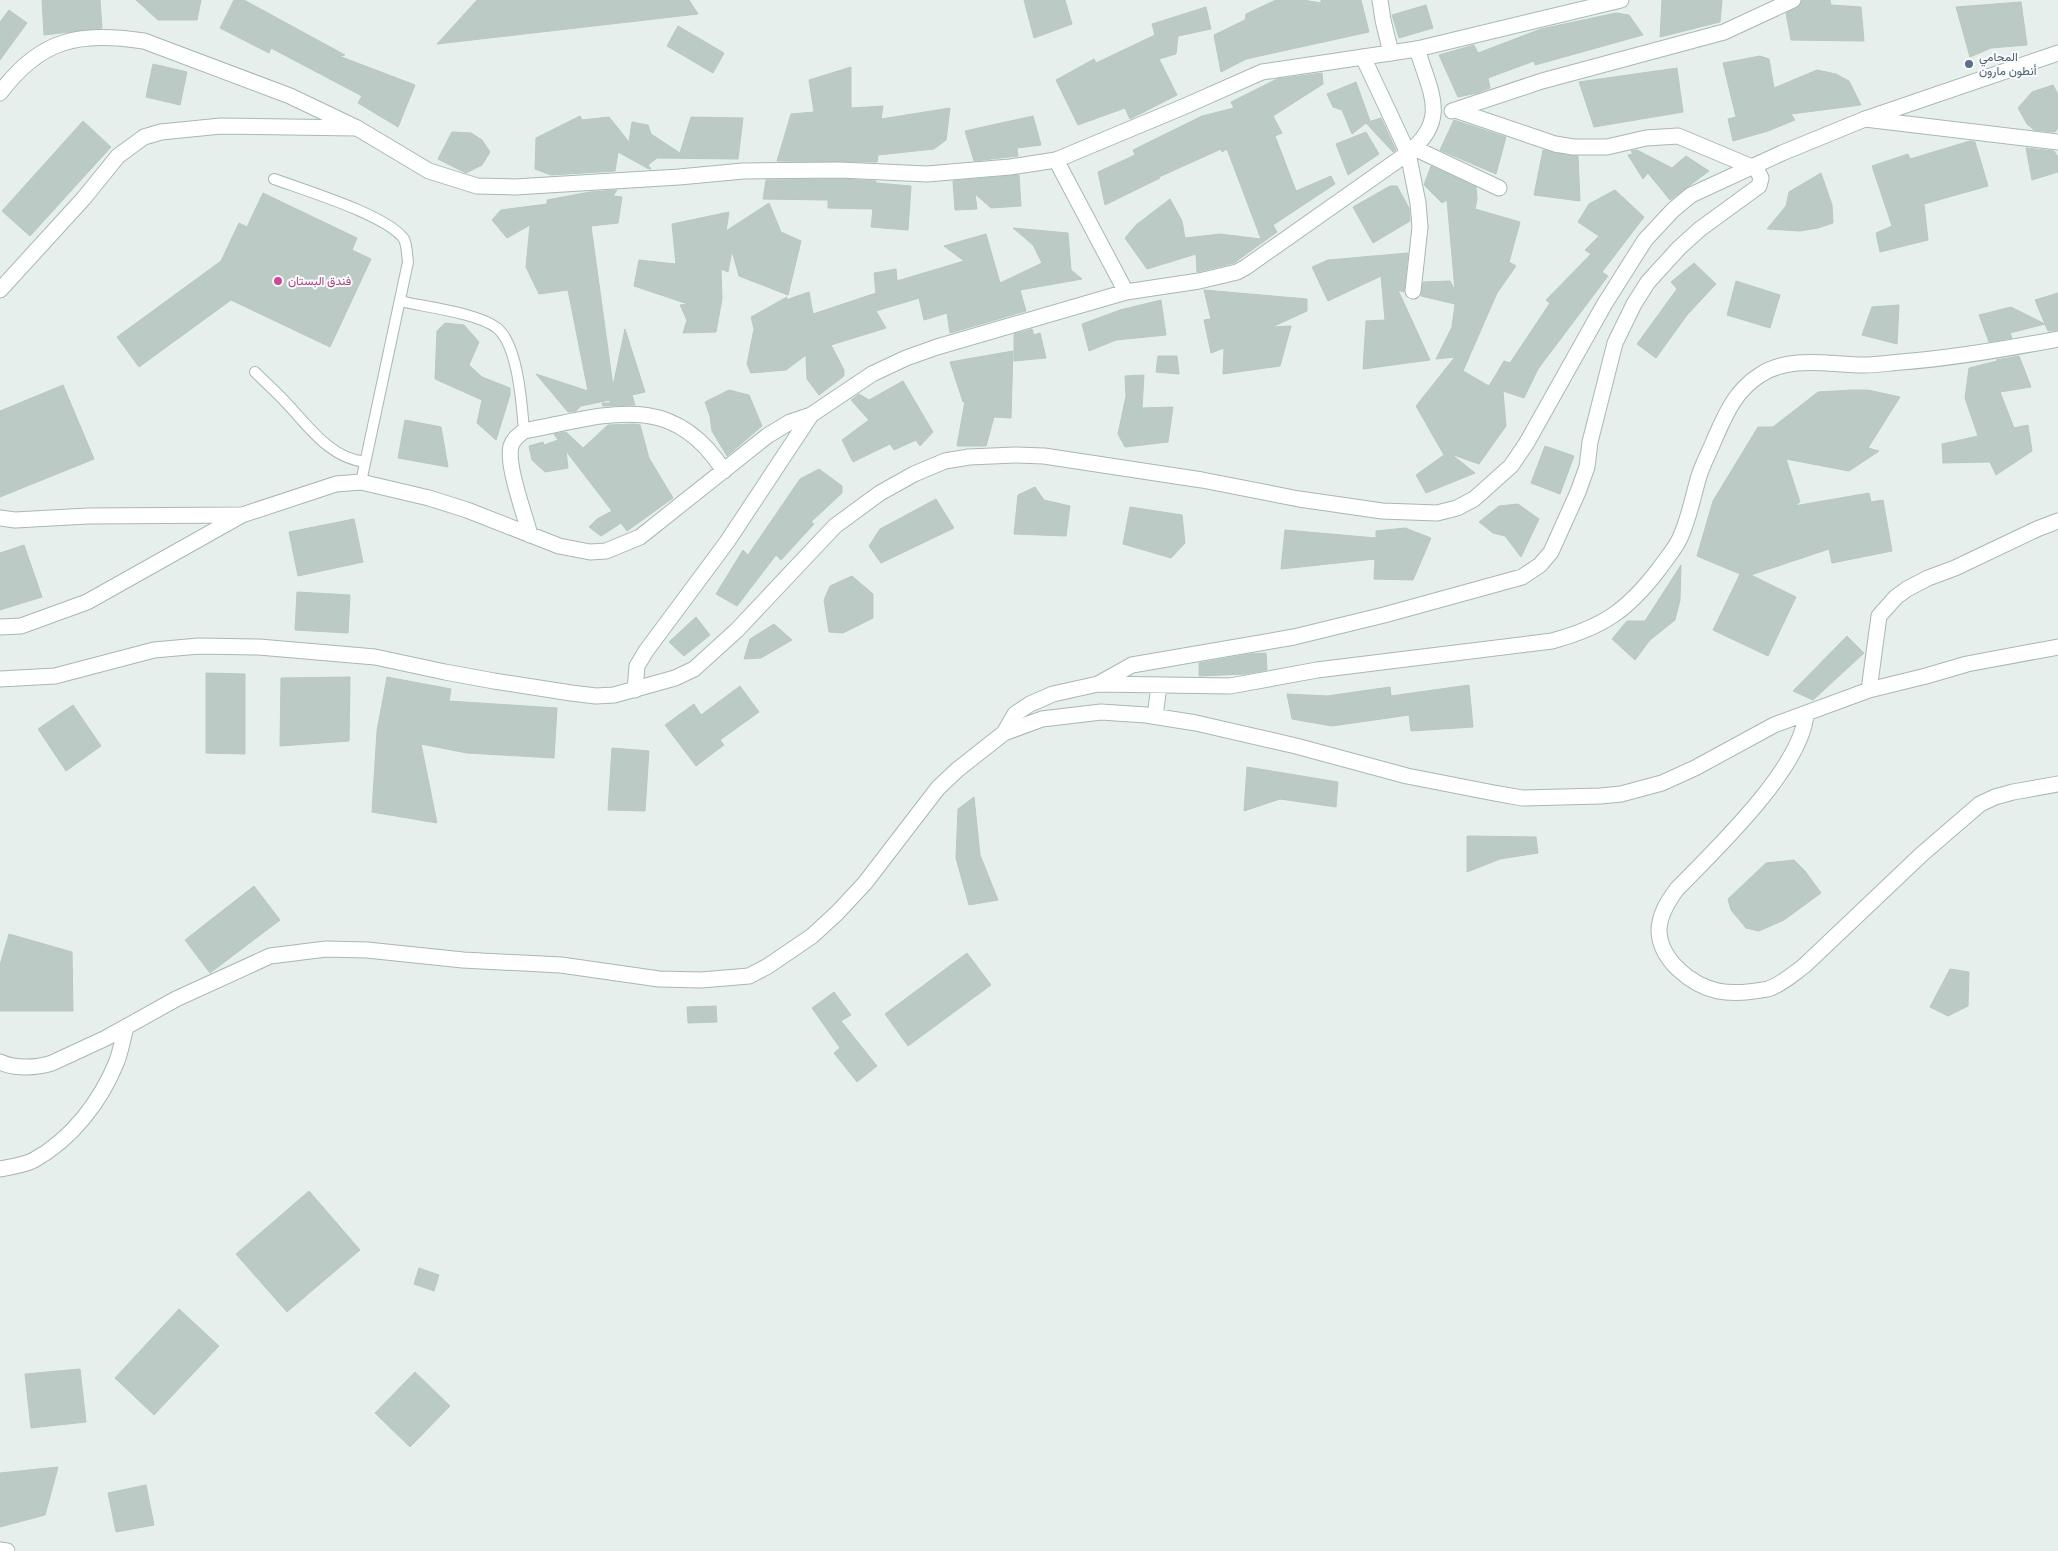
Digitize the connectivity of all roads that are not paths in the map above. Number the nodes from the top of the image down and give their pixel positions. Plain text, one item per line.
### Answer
1 (1379, 0) edge
2 (1621, 0) edge
3 (1793, 0) edge
4 (1417, 49) junction
5 (1391, 53) junction
6 (2058, 53) edge
7 (1363, 57) junction
8 (0, 93) edge
9 (1455, 110) junction
10 (1434, 118) junction
11 (1865, 119) junction
12 (357, 128) junction
13 (2058, 142) edge
14 (1411, 151) junction
15 (1056, 160) junction
16 (1752, 167) junction
17 (274, 179) dead end
18 (1499, 188) dead end
19 (40, 247) junction
20 (0, 275) edge
21 (0, 290) edge
22 (1413, 291) dead end
23 (1126, 292) junction
24 (400, 301) junction
25 (2058, 339) edge
26 (255, 372) dead end
27 (812, 415) junction
28 (524, 431) junction
29 (365, 462) junction
30 (724, 471) junction
31 (361, 482) junction
32 (242, 515) junction
33 (0, 518) edge
34 (2058, 521) edge
35 (530, 535) junction
36 (0, 627) edge
37 (2058, 648) edge
38 (0, 679) edge
39 (1098, 684) junction
40 (1159, 686) junction
41 (635, 690) junction
42 (1869, 690) junction
43 (1806, 713) junction
44 (1155, 716) junction
45 (1004, 733) junction
46 (2058, 784) edge
47 (126, 1027) junction
48 (0, 1062) edge
49 (0, 1169) edge
50 (0, 1550) edge
51 (8, 1551) edge

1 - 5 street
2 - 4 street
3 - 9 street
4 - 5 street
4 - 10 street
5 - 7 street
6 - 11 street
7 - 14 street
7 - 15 street
8 - 12 street
9 - 10 street
9 - 16 street
10 - 14 street
11 - 13 street
11 - 16 street
12 - 15 street
12 - 19 street
14 - 18 street
14 - 22 street
14 - 23 street
15 - 23 street
16 - 39 street
16 - 41 street
17 - 24 lane
19 - 20 street
19 - 21 street
23 - 27 street
24 - 28 lane
24 - 29 lane
25 - 40 street
26 - 29 lane
27 - 30 street
27 - 41 street
28 - 30 street
28 - 35 street
29 - 31 lane
30 - 35 street
31 - 32 street
31 - 35 street
32 - 33 street
32 - 36 street
34 - 42 street
37 - 42 street
38 - 41 street
39 - 40 street
39 - 45 street
40 - 44 street
42 - 43 street
43 - 44 street
43 - 46 street
44 - 45 street
45 - 47 street
47 - 48 street
47 - 49 street
50 - 51 street

